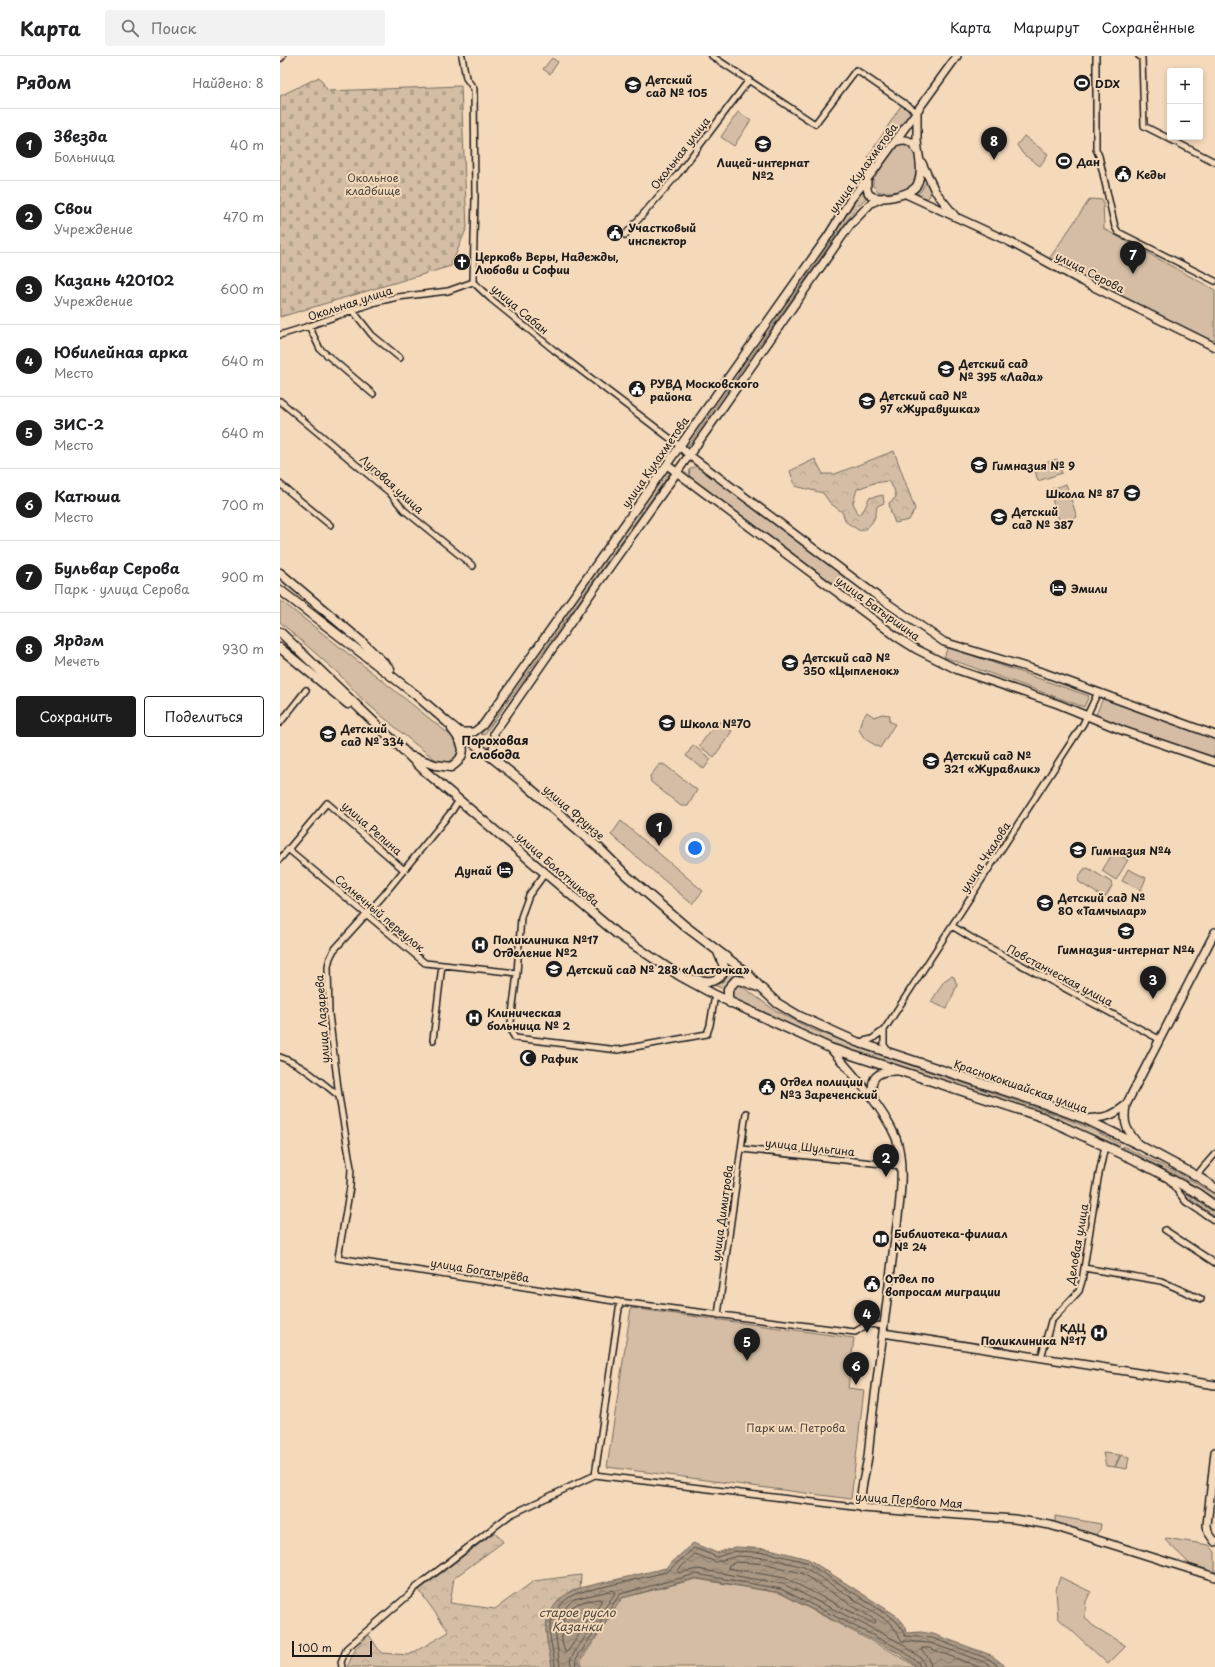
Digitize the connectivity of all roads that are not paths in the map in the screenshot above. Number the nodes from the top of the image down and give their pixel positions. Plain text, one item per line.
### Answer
1 (462, 56) edge
2 (712, 56) edge
3 (957, 56) edge
4 (1096, 56) edge
5 (1139, 56) edge
6 (749, 80) junction
7 (917, 112) junction
8 (895, 142) junction
9 (920, 157) junction
10 (1215, 162) edge
11 (867, 179) junction
12 (906, 194) junction
13 (885, 197) junction
14 (956, 216) junction
15 (624, 235) dead end
16 (1215, 281) edge
17 (473, 282) junction
18 (353, 311) junction
19 (309, 326) junction
20 (280, 335) edge
21 (1215, 347) edge
22 (400, 358) dead end
23 (373, 394) dead end
24 (280, 401) edge
25 (680, 446) junction
26 (689, 455) junction
27 (667, 465) junction
28 (677, 473) junction
29 (280, 484) edge
30 (330, 525) dead end
31 (473, 566) dead end
32 (280, 572) edge
33 (280, 590) edge
34 (280, 632) edge
35 (280, 648) edge
36 (306, 690) dead end
37 (1098, 692) junction
38 (416, 695) junction
39 (1087, 716) junction
40 (447, 722) junction
41 (280, 723) edge
42 (383, 732) junction
43 (462, 732) junction
44 (1215, 735) edge
45 (410, 756) junction
46 (494, 758) junction
47 (1215, 762) edge
48 (459, 800) junction
49 (288, 849) junction
50 (280, 859) edge
51 (403, 869) junction
52 (546, 872) junction
53 (366, 914) junction
54 (952, 926) junction
55 (1215, 932) edge
56 (718, 951) junction
57 (442, 965) junction
58 (517, 973) junction
59 (686, 979) junction
60 (761, 988) junction
61 (715, 995) junction
62 (730, 1002) junction
63 (884, 1030) junction
64 (1160, 1039) junction
65 (433, 1040) dead end
66 (857, 1042) junction
67 (830, 1048) junction
68 (891, 1054) junction
69 (280, 1057) edge
70 (864, 1059) joint
71 (902, 1072) junction
72 (339, 1096) junction
73 (875, 1103) junction
74 (1126, 1105) junction
75 (746, 1113) dead end
76 (1085, 1119) junction
77 (1139, 1145) junction
78 (1105, 1146) junction
79 (742, 1149) junction
80 (1215, 1154) edge
81 (901, 1166) junction
82 (1197, 1176) junction
83 (1167, 1177) junction
84 (1215, 1188) edge
85 (1215, 1206) edge
86 (1215, 1221) edge
87 (1165, 1230) dead end
88 (338, 1258) joint
89 (1215, 1263) edge
90 (1084, 1268) junction
91 (1201, 1299) dead end
92 (620, 1302) junction
93 (718, 1315) junction
94 (883, 1330) junction
95 (1041, 1358) junction
96 (1215, 1386) edge
97 (1215, 1452) edge
98 (595, 1475) junction
99 (862, 1508) junction
100 (1215, 1542) edge
101 (1215, 1577) edge
102 (342, 1667) edge

1 - 17 street
2 - 6 street
3 - 7 street, улица Кулахметова
4 - 16 street
5 - 10 street
6 - 7 street
6 - 15 street, Окольная улица
7 - 8 street, улица Кулахметова
7 - 9 street
8 - 9 street
8 - 11 street, улица Кулахметова
9 - 12 street
9 - 14 street, улица Серова
11 - 13 street
11 - 25 street, улица Кулахметова
12 - 13 street
12 - 14 street, улица Серова
13 - 26 street, улица Кулахметова
14 - 21 street, улица Серова
17 - 18 street, Окольная улица
17 - 25 street, улица Сабан
18 - 19 street, Окольная улица
18 - 22 street
19 - 20 street, Окольная улица
19 - 23 street
24 - 31 street, Луговая улица
25 - 26 street, улица Батыршина
25 - 27 street, улица Кулахметова
26 - 28 street, улица Кулахметова
26 - 37 street, улица Батыршина
27 - 28 street, улица Батыршина
27 - 43 street, улица Кулахметова
28 - 39 street, улица Батыршина
28 - 46 street, улица Кулахметова
29 - 30 street
32 - 38 main road
33 - 38 main road, улица Фрунзе
34 - 42 main road, улица Болотникова
35 - 42 main road
36 - 41 street
37 - 39 street, улица Чкалова
37 - 44 street, улица Батыршина
38 - 40 main road, улица Фрунзе
39 - 47 street, улица Батыршина
39 - 54 street, улица Чкалова
40 - 43 main road, улица Фрунзе
40 - 45 main road
42 - 45 main road, улица Болотникова
43 - 46 main road, улица Фрунзе
45 - 48 main road, улица Болотникова
46 - 56 main road, улица Фрунзе
48 - 51 street, улица Лазарева
48 - 52 main road, улица Болотникова
49 - 50 street
49 - 51 street, улица Репина
49 - 53 street, Солнечный переулок
51 - 53 street, улица Лазарева
52 - 58 street
52 - 59 main road, улица Болотникова
53 - 57 street, Солнечный переулок
53 - 72 street, улица Лазарева
54 - 63 street, улица Чкалова
54 - 64 street, Повстанческая улица
55 - 64 street
56 - 59 main road
56 - 60 main road, улица Фрунзе
57 - 58 street, Солнечный переулок
57 - 65 street
58 - 61 street
59 - 61 main road, улица Болотникова
60 - 62 main road
60 - 66 main road, улица Фрунзе
61 - 62 main road, улица Болотникова
62 - 67 main road, улица Болотникова
63 - 66 street, улица Чкалова
63 - 68 street
64 - 74 street
66 - 68 main road, Краснококшайская улица
67 - 70 main road, улица Болотникова
67 - 73 street
68 - 76 main road, Краснококшайская улица
69 - 72 street
70 - 71 main road, Краснококшайская улица
71 - 73 street
71 - 78 main road, Краснококшайская улица
72 - 88 street, улица Лазарева
73 - 81 street
74 - 76 street
74 - 77 street
75 - 79 street, улица Димитрова
76 - 77 main road, Краснококшайская улица
77 - 82 main road, Краснококшайская улица
78 - 83 main road, Краснококшайская улица
78 - 90 street, Деловая улица
79 - 81 street, улица Шульгина
79 - 93 street, улица Димитрова
80 - 82 street
81 - 94 street
82 - 84 main road, Краснококшайская улица
83 - 85 main road, Краснококшайская улица
83 - 86 street, Краснококшайская улица
87 - 89 street
88 - 92 street, улица Богатырёва
90 - 91 street
90 - 95 street, Деловая улица
92 - 93 street, улица Богатырёва
92 - 98 street
93 - 94 street, улица Богатырёва
94 - 95 street
94 - 99 street
95 - 96 street
97 - 100 street
98 - 99 street, улица Первого Мая
98 - 102 street
99 - 101 street, улица Первого Мая

